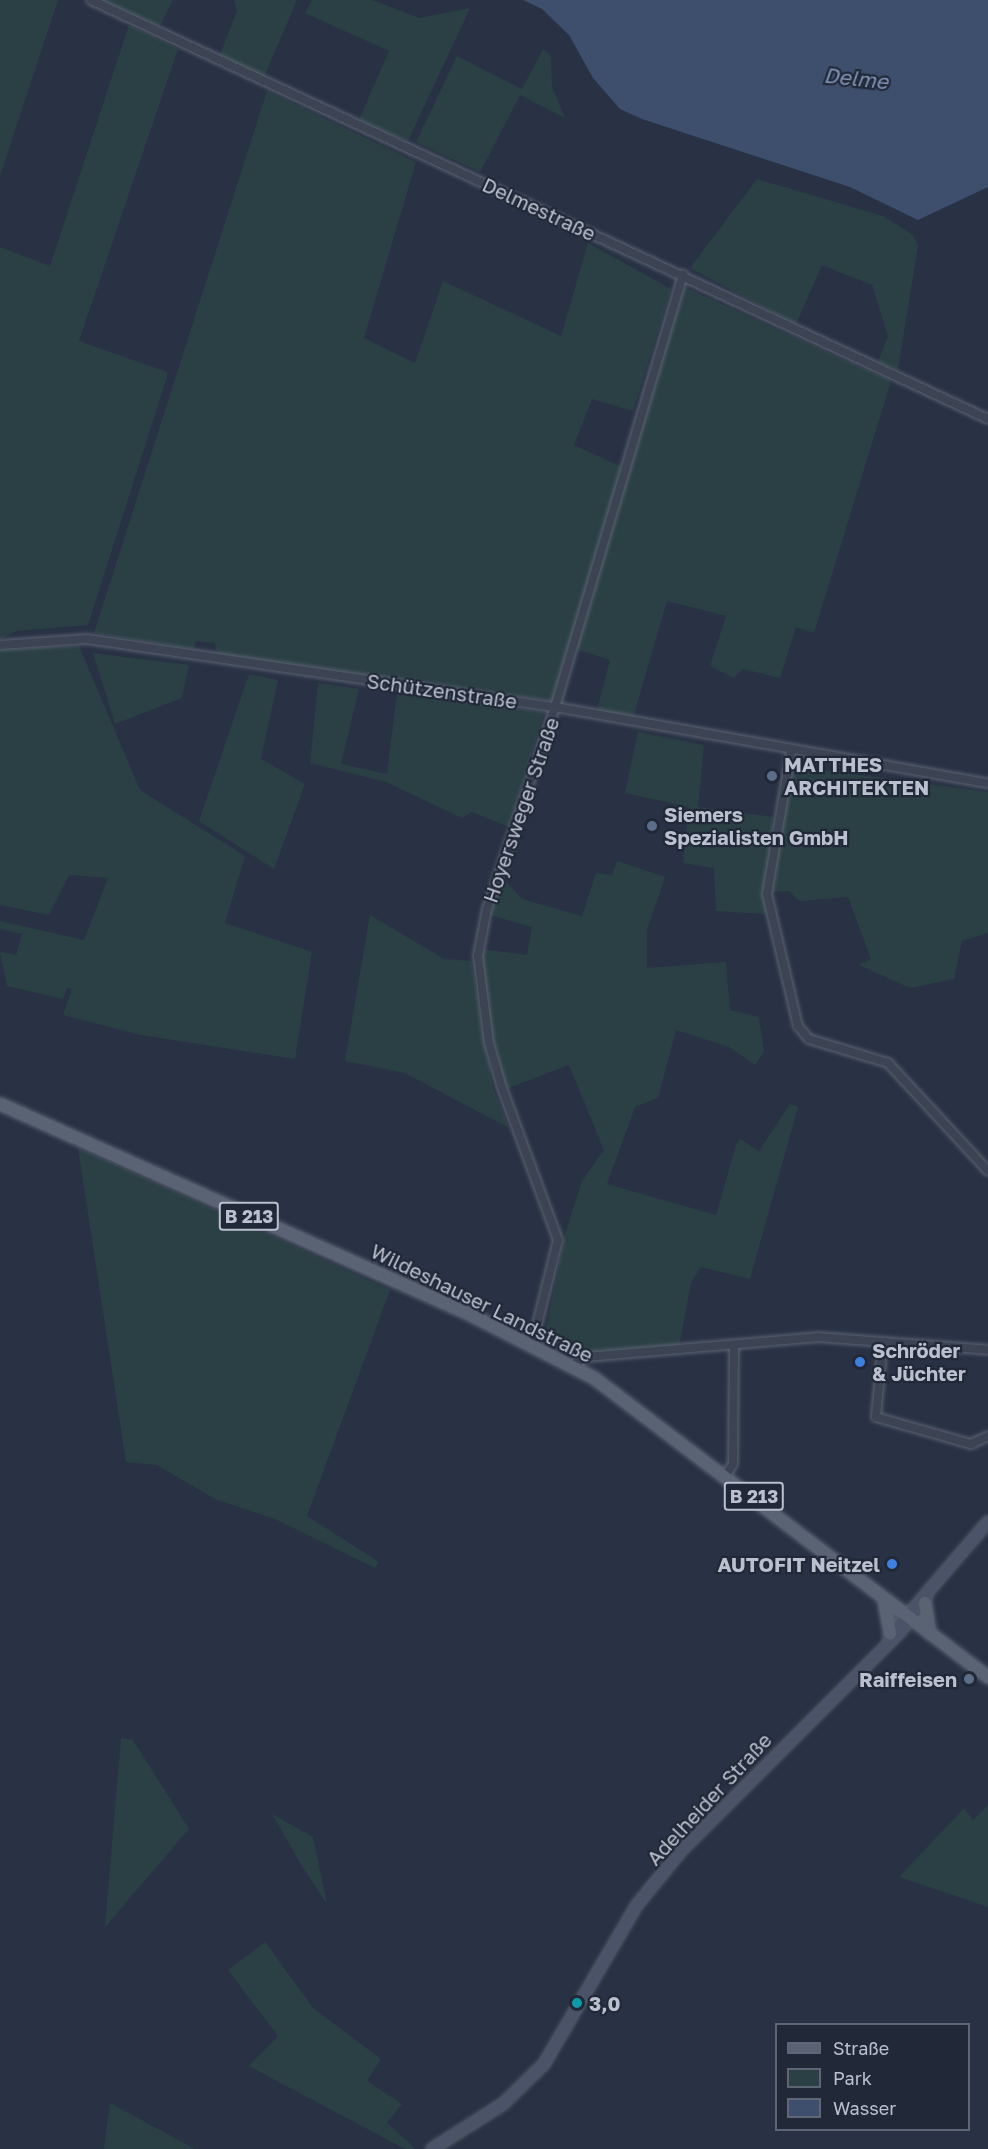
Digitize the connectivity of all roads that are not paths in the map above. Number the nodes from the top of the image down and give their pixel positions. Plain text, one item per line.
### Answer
1 (91, 0) edge
2 (683, 275) junction
3 (988, 419) edge
4 (0, 645) edge
5 (555, 707) junction
6 (790, 752) junction
7 (988, 783) edge
8 (0, 1104) edge
9 (988, 1171) edge
10 (884, 1343) junction
11 (532, 1345) junction
12 (734, 1347) junction
13 (988, 1350) edge
14 (571, 1366) junction
15 (988, 1436) edge
16 (726, 1475) junction
17 (988, 1522) edge
18 (884, 1599) junction
19 (926, 1600) junction
20 (908, 1618) junction
21 (930, 1634) junction
22 (889, 1637) junction
23 (988, 1677) edge
24 (432, 2149) edge

1 - 2 street, Delmestraße
2 - 3 street, Delmestraße
2 - 5 street, Hoyersweger Straße
4 - 5 street, Schützenstraße
5 - 6 street, Schützenstraße
5 - 11 street, Hoyersweger Straße
6 - 7 street, Schützenstraße
6 - 9 street
8 - 11 main road, Wildeshauser Landstraße / B 213
10 - 12 street
10 - 13 street
10 - 15 street
11 - 14 main road, Wildeshauser Landstraße / B 213
12 - 14 street
12 - 16 street
14 - 16 main road, Wildeshauser Landstraße / B 213
16 - 18 main road, Wildeshauser Landstraße / B 213
17 - 19 street, Adelheider Straße
18 - 20 main road, Wildeshauser Landstraße / B 213
18 - 22 main road
19 - 20 street, Adelheider Straße
19 - 21 main road
20 - 21 main road, Wildeshauser Landstraße / B 213
20 - 22 street, Adelheider Straße
21 - 23 main road, Wildeshauser Landstraße / B 213
22 - 24 street, Adelheider Straße

